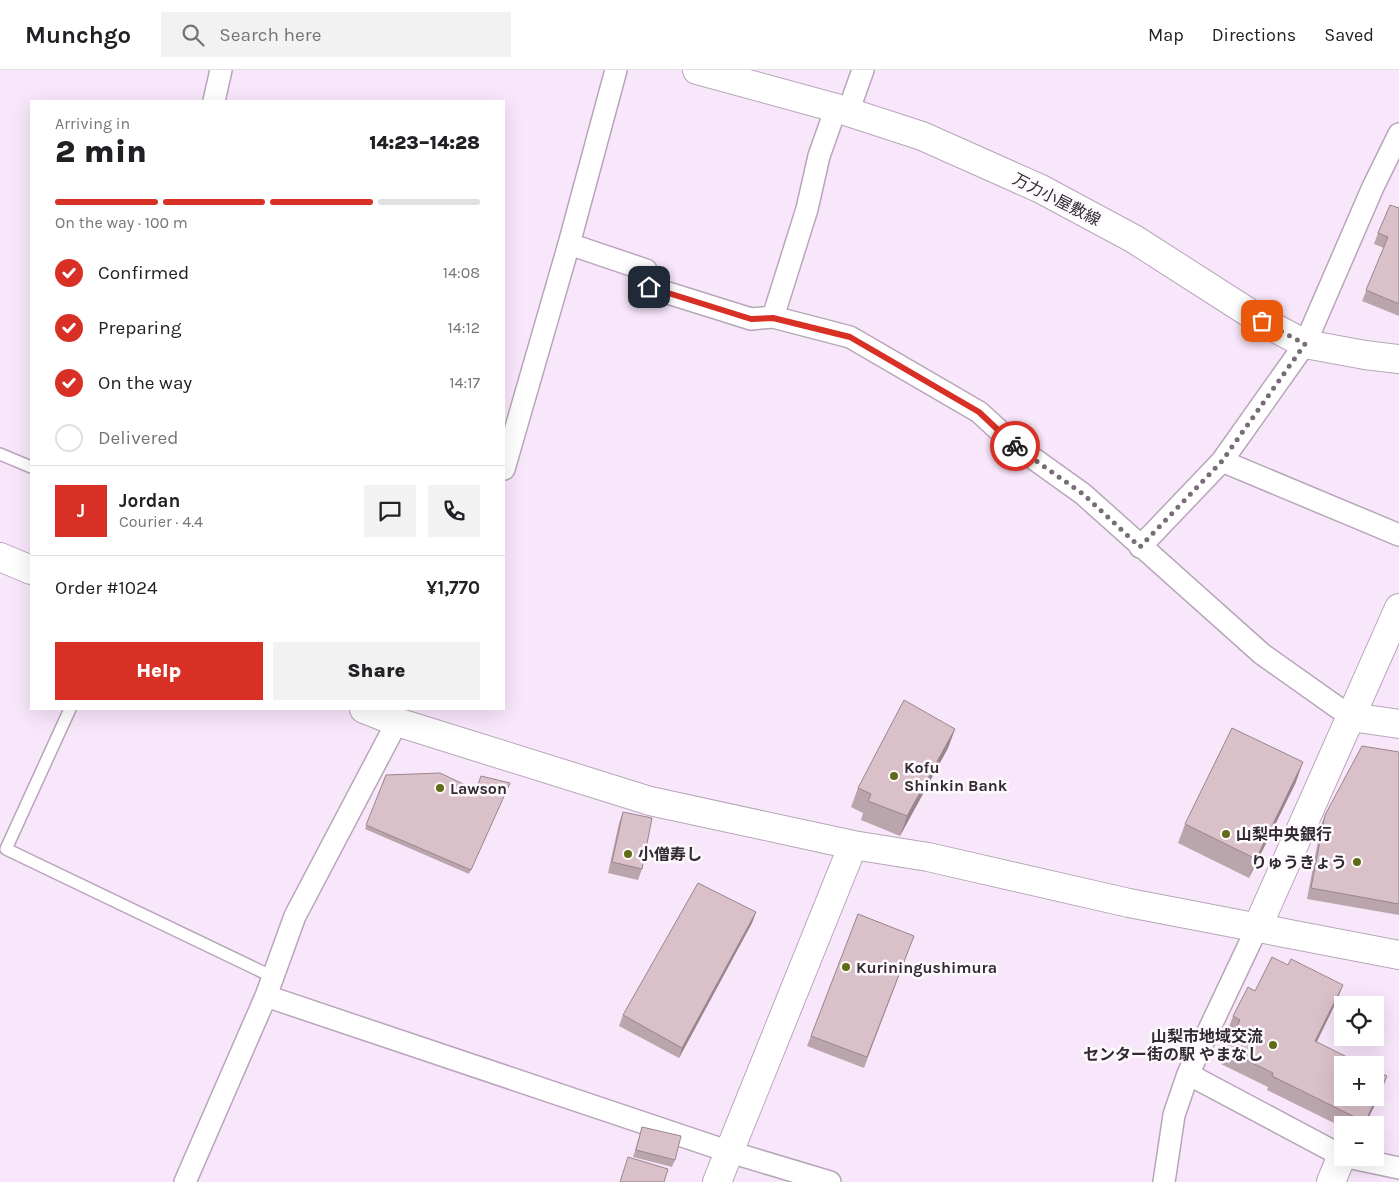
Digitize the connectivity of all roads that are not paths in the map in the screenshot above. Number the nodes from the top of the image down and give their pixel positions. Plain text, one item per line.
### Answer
1 (221, 70) edge
2 (616, 70) edge
3 (697, 70) edge
4 (863, 70) edge
5 (214, 100) edge
6 (842, 110) junction
7 (1399, 134) edge
8 (569, 244) junction
9 (773, 318) junction
10 (1305, 344) junction
11 (1399, 359) edge
12 (0, 454) edge
13 (1222, 461) junction
14 (505, 466) edge
15 (30, 467) edge
16 (1399, 535) edge
17 (1140, 547) junction
18 (0, 557) edge
19 (30, 570) edge
20 (1399, 608) edge
21 (70, 710) edge
22 (367, 710) edge
23 (1352, 717) junction
24 (397, 722) junction
25 (1399, 724) edge
26 (853, 845) junction
27 (1257, 928) junction
28 (1399, 955) edge
29 (269, 986) junction
30 (1188, 1074) junction
31 (1334, 1150) edge
32 (730, 1152) junction
33 (1384, 1165) edge
34 (1340, 1166) edge
35 (1399, 1168) edge
36 (185, 1182) edge
37 (717, 1182) edge
38 (830, 1182) edge
39 (1164, 1182) edge
40 (1331, 1182) edge

1 - 5 street
2 - 8 street
3 - 6 street, 万力小屋敷線
4 - 6 street
6 - 9 street
6 - 10 street, 万力小屋敷線
7 - 10 street
8 - 9 street
8 - 14 street
9 - 17 street
10 - 11 street, 万力小屋敷線
10 - 13 street
12 - 15 lane
13 - 16 street
13 - 17 street
17 - 23 street
18 - 19 street
20 - 23 street
21 - 29 lane
22 - 24 street
23 - 25 street
23 - 27 street
24 - 26 street
24 - 29 street
26 - 27 street
26 - 32 street
27 - 28 street
27 - 30 street
29 - 32 street
29 - 36 street
30 - 31 street
30 - 39 street
32 - 37 street
32 - 38 street
33 - 35 street
34 - 40 street

